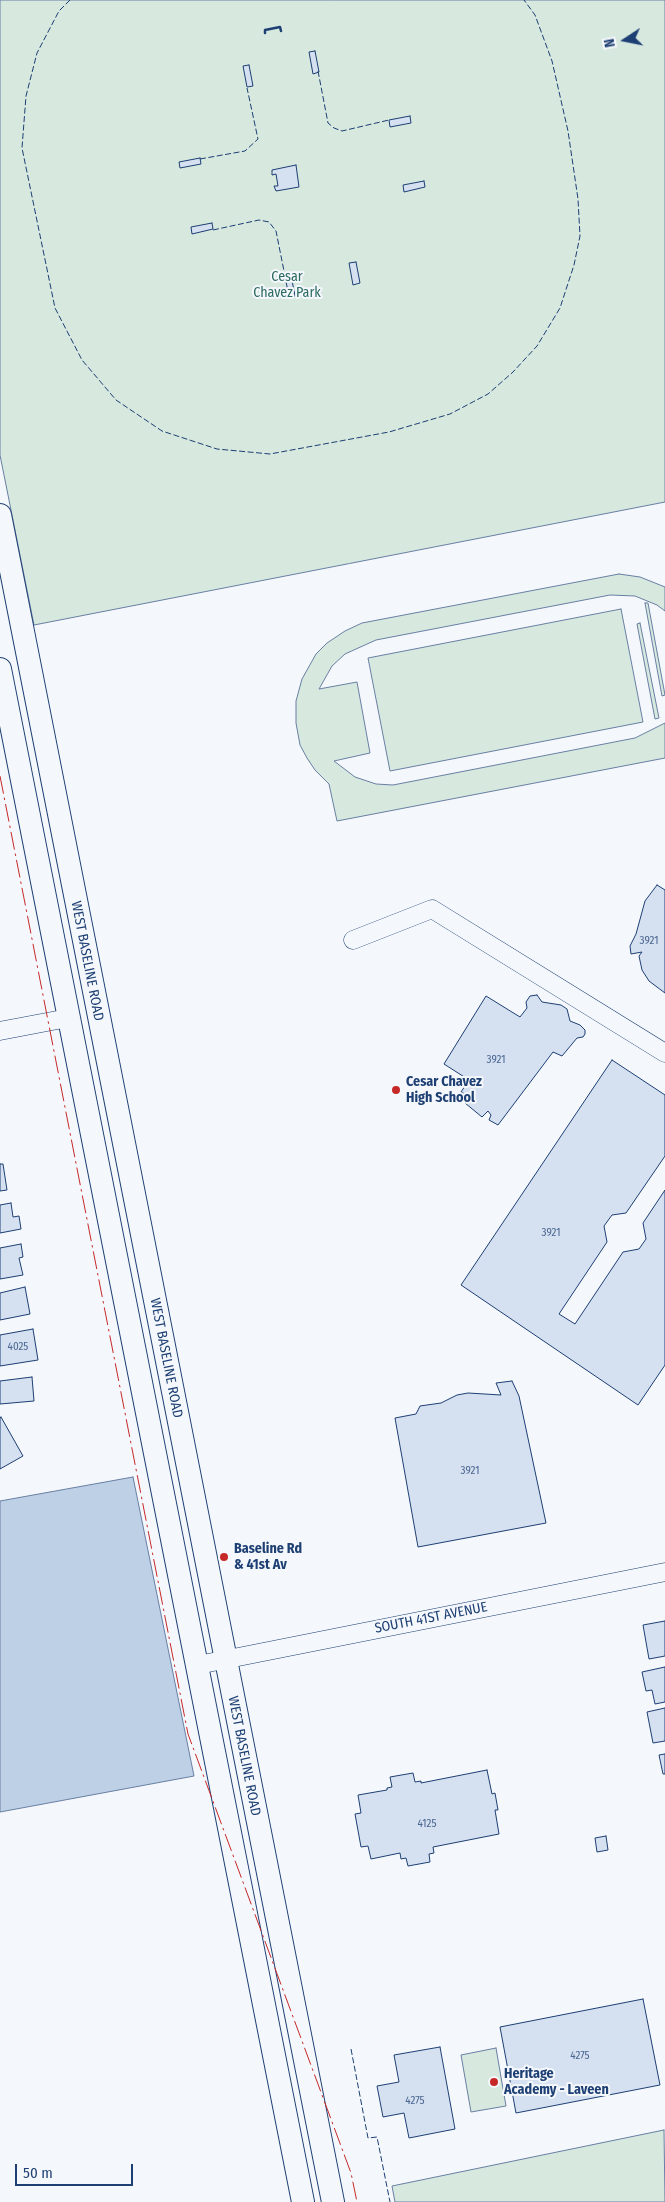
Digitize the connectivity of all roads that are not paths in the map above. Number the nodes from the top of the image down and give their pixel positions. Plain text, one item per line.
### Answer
1 (1, 528) edge
2 (0, 669) edge
3 (353, 940) dead end
4 (68, 1018) junction
5 (0, 1031) edge
6 (665, 1053) edge
7 (665, 1572) edge
8 (225, 1659) junction
9 (198, 1665) junction
10 (303, 2202) edge
11 (333, 2202) edge

1 - 8 main road, WEST BASELINE ROAD
2 - 4 main road, WEST BASELINE ROAD
3 - 6 street
4 - 5 street
4 - 9 main road, WEST BASELINE ROAD
7 - 8 street, SOUTH 41ST AVENUE
8 - 9 street, SOUTH 41ST AVENUE
8 - 11 main road, WEST BASELINE ROAD
9 - 10 main road, WEST BASELINE ROAD

